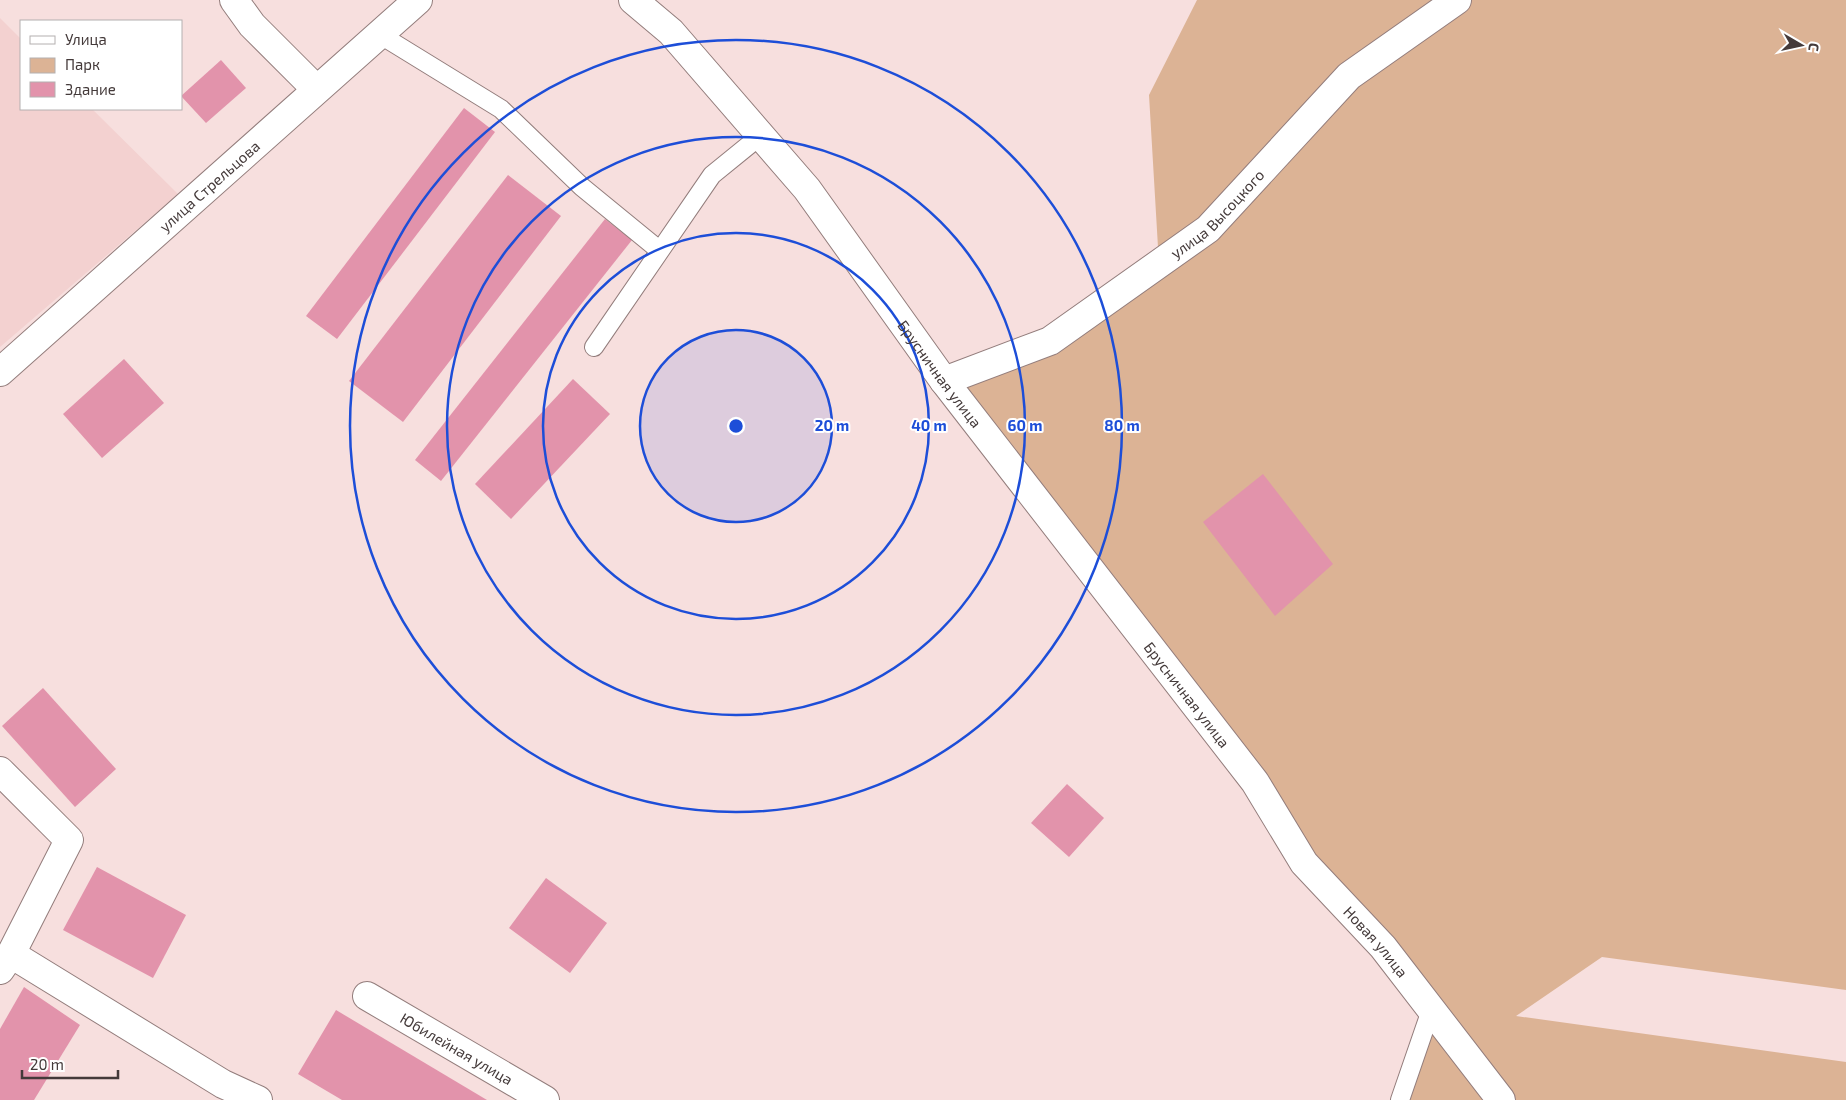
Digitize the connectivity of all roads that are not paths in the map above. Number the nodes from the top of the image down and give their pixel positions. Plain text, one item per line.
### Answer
1 (234, 0) edge
2 (418, 0) edge
3 (633, 0) edge
4 (1457, 0) edge
5 (379, 34) junction
6 (316, 89) junction
7 (760, 136) junction
8 (660, 250) junction
9 (594, 347) dead end
10 (0, 372) edge
11 (944, 381) junction
12 (0, 771) edge
13 (1255, 782) joint
14 (5, 962) edge
15 (367, 996) dead end
16 (1431, 1010) junction
17 (258, 1100) edge
18 (545, 1100) edge
19 (1400, 1100) edge
20 (1501, 1100) edge

1 - 6 street
2 - 5 street, улица Стрельцова
3 - 7 street, Брусничная улица
4 - 11 street, улица Высоцкого
5 - 6 street, улица Стрельцова
5 - 8 lane
6 - 10 street, улица Стрельцова
7 - 8 lane
7 - 11 street, Брусничная улица
8 - 9 lane
11 - 13 street, Брусничная улица
12 - 14 street
13 - 16 street, Новая улица
14 - 17 street
15 - 18 street, Юбилейная улица
16 - 19 lane
16 - 20 street, Новая улица

